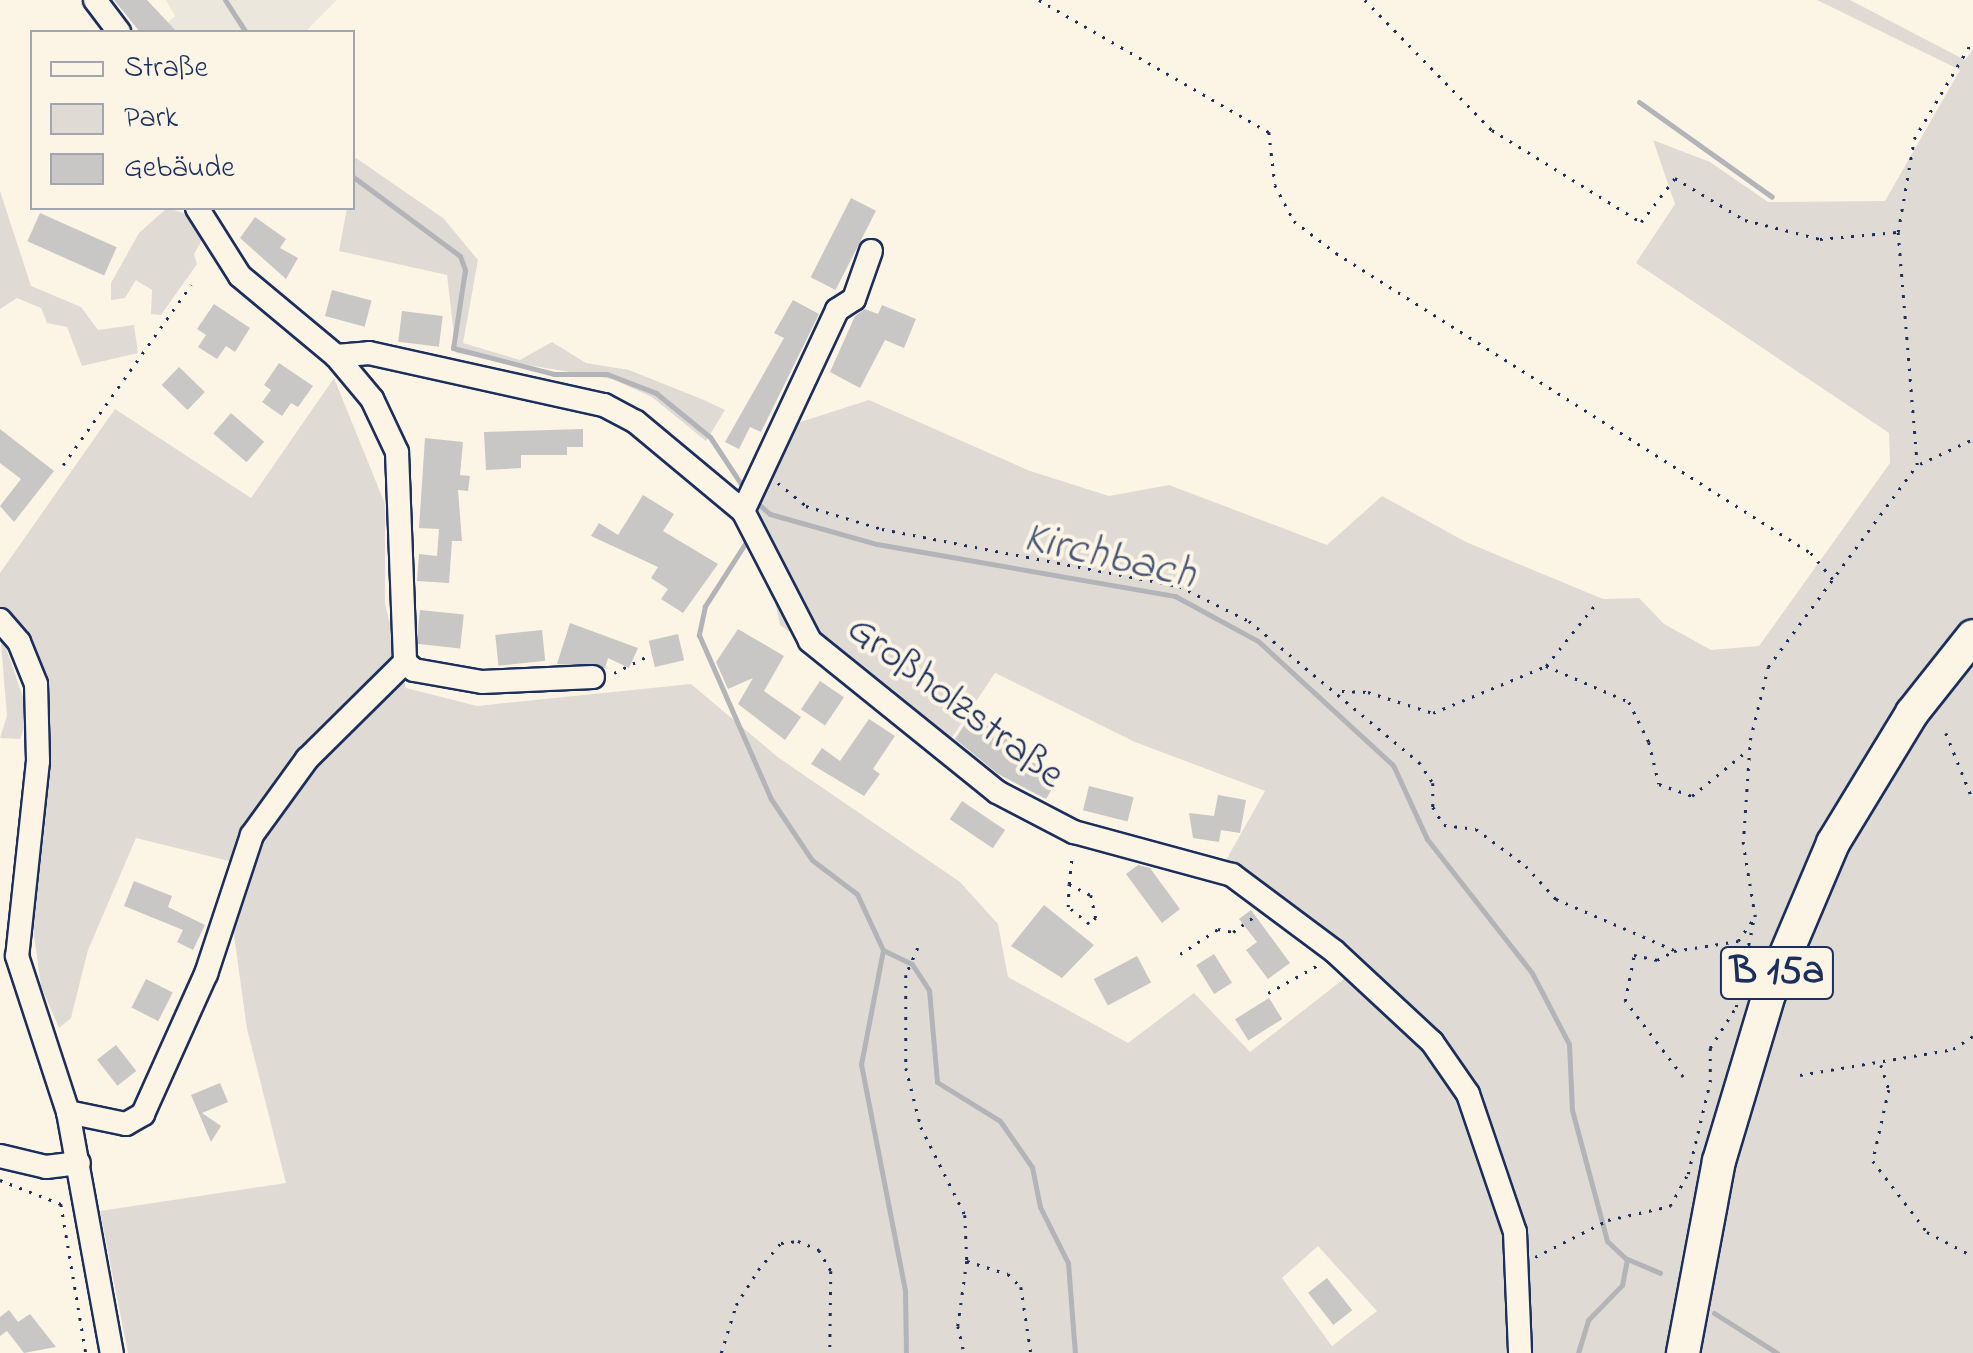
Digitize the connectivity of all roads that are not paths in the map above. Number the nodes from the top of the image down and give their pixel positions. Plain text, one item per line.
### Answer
1 (95, 0) edge
2 (118, 30) edge
3 (198, 210) edge
4 (871, 250) dead end
5 (336, 356) junction
6 (743, 511) junction
7 (0, 620) edge
8 (1973, 636) edge
9 (405, 662) junction
10 (593, 677) road end
11 (68, 1112) junction
12 (0, 1156) edge
13 (79, 1163) junction
14 (112, 1353) edge
15 (1520, 1353) edge
16 (1683, 1353) edge

1 - 2 street
3 - 5 street
4 - 6 street
5 - 6 street, Großholzstraße
5 - 9 street
6 - 15 street, Großholzstraße
7 - 11 street
8 - 16 highway, B 15a
9 - 10 street
9 - 11 street
11 - 13 street
12 - 13 street
13 - 14 street

